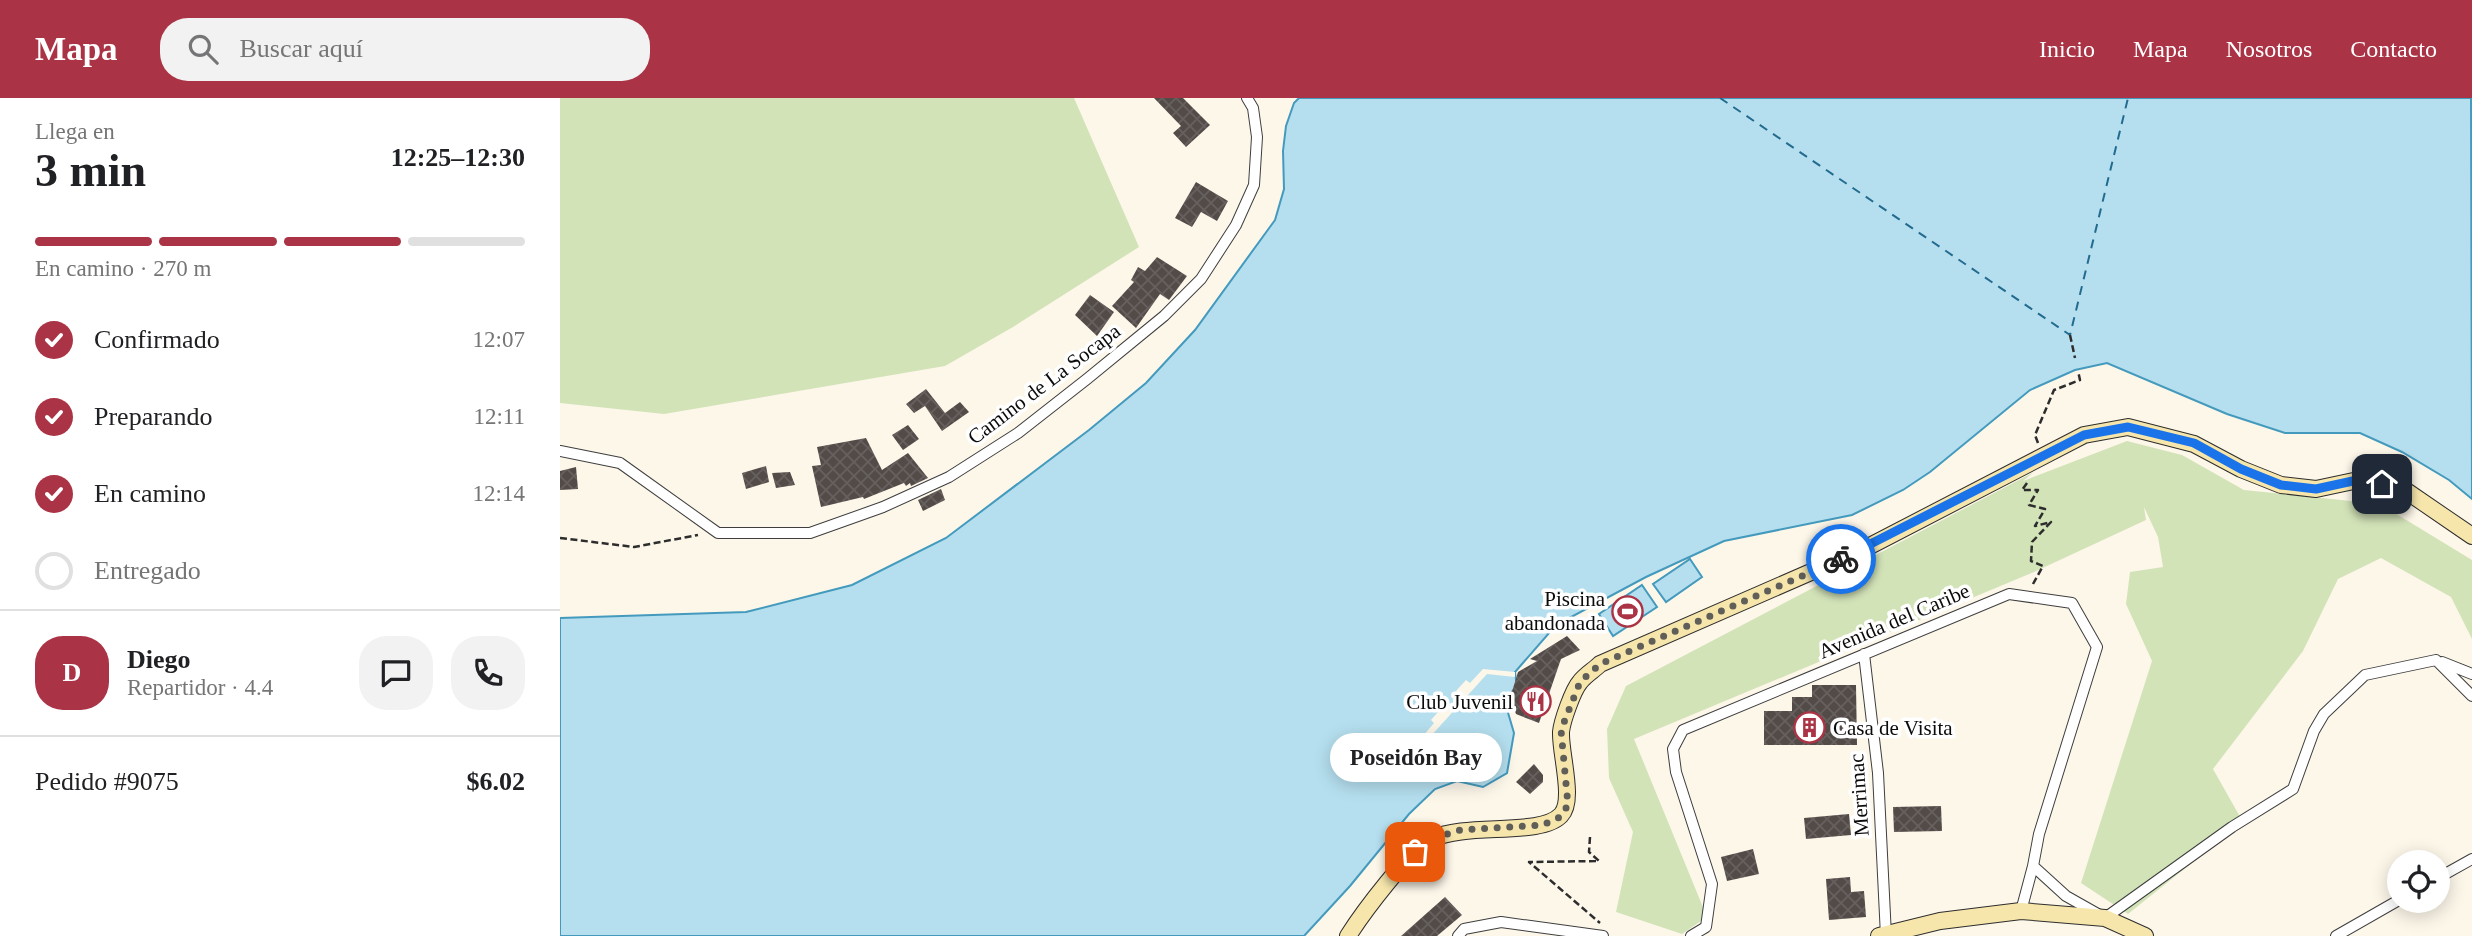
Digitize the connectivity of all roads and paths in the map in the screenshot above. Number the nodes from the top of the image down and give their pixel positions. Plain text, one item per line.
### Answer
1 (1247, 98) edge
2 (2070, 335) dead end
3 (2075, 358) dead end
4 (2078, 371) dead end
5 (2035, 435) dead end
6 (560, 451) edge
7 (2028, 481) dead end
8 (718, 533) junction
9 (2472, 536) edge
10 (560, 538) edge
11 (2026, 596) junction
12 (1864, 654) junction
13 (2436, 660) junction
14 (2472, 674) edge
15 (2472, 696) edge
16 (1590, 837) dead end
17 (2472, 859) edge
18 (2033, 866) junction
19 (2450, 871) edge
20 (2387, 907) edge
21 (2021, 911) junction
22 (2105, 918) junction
23 (1604, 932) edge
24 (1884, 935) edge
25 (1348, 936) edge
26 (1458, 936) edge
27 (1691, 936) edge
28 (2145, 936) edge
29 (2336, 936) edge

1 - 8 street, Camino de La Socapa
2 - 3 path
4 - 5 path
6 - 8 street
7 - 11 path
8 - 10 path
9 - 25 main road
11 - 12 street, Avenida del Caribe
11 - 18 street, Avenida del Caribe
12 - 24 street, Merrimac
12 - 27 street, Avenida del Caribe
13 - 14 street
13 - 15 street
13 - 22 street
16 - 23 path
17 - 19 street
18 - 21 street, Avenida del Caribe
18 - 22 street
20 - 29 street
21 - 22 main road
21 - 24 main road
22 - 28 main road
23 - 26 street

